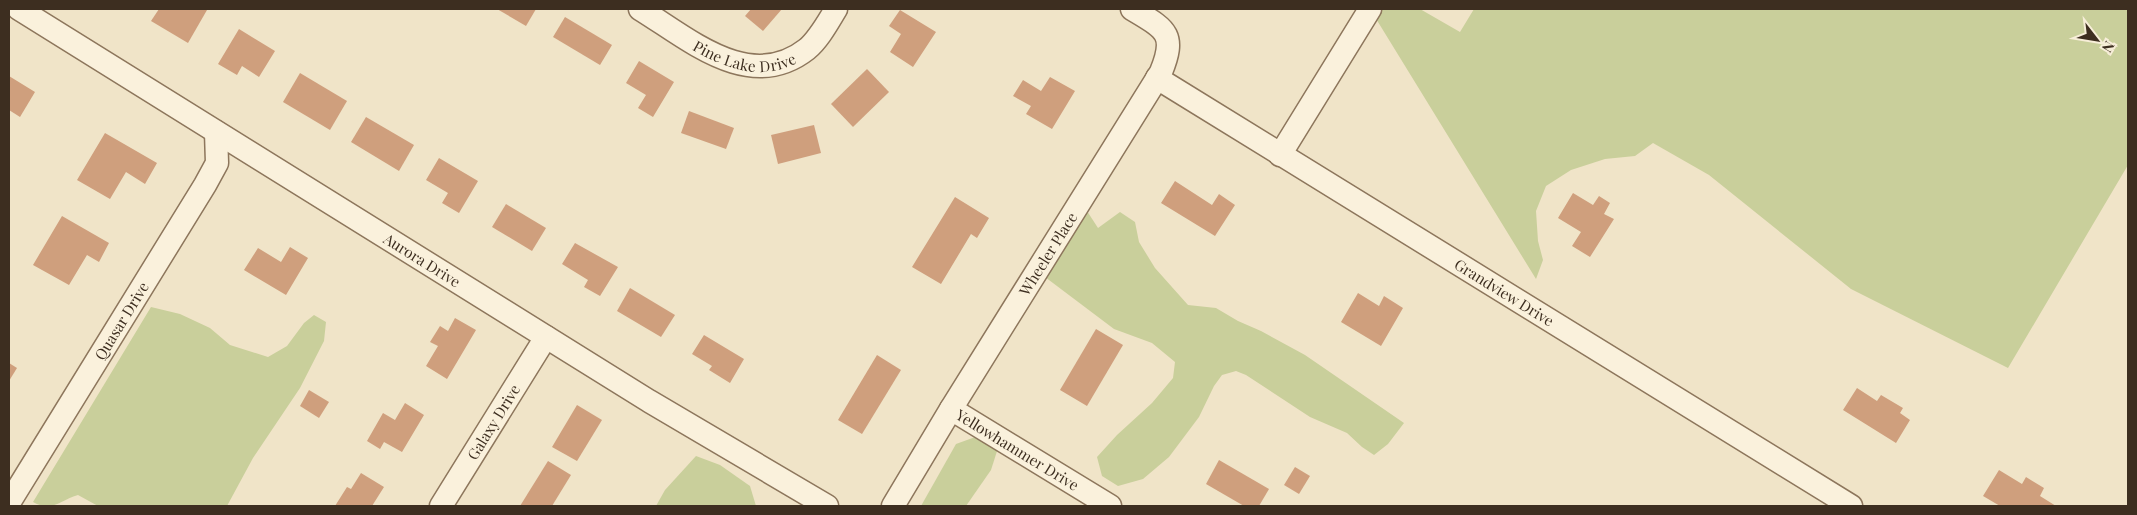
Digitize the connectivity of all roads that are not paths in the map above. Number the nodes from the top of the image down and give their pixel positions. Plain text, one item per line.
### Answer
1 (19, 9) edge
2 (640, 9) edge
3 (836, 9) edge
4 (1132, 9) edge
5 (1370, 9) edge
6 (1157, 78) junction
7 (216, 132) junction
8 (1280, 155) junction
9 (546, 337) junction
10 (951, 409) junction
11 (9, 503) edge
12 (441, 506) edge
13 (827, 506) edge
14 (893, 506) edge
15 (1110, 506) edge
16 (1851, 506) edge

1 - 7 street, Aurora Drive
2 - 3 street, Pine Lake Drive
4 - 6 street, Wheeler Place
5 - 8 street
6 - 8 street, Grandview Drive
6 - 10 street, Wheeler Place
7 - 9 street, Aurora Drive
7 - 11 street, Quasar Drive
8 - 16 street, Grandview Drive
9 - 12 street, Galaxy Drive
9 - 13 street, Aurora Drive
10 - 14 street, Wheeler Place
10 - 15 street, Yellowhammer Drive

